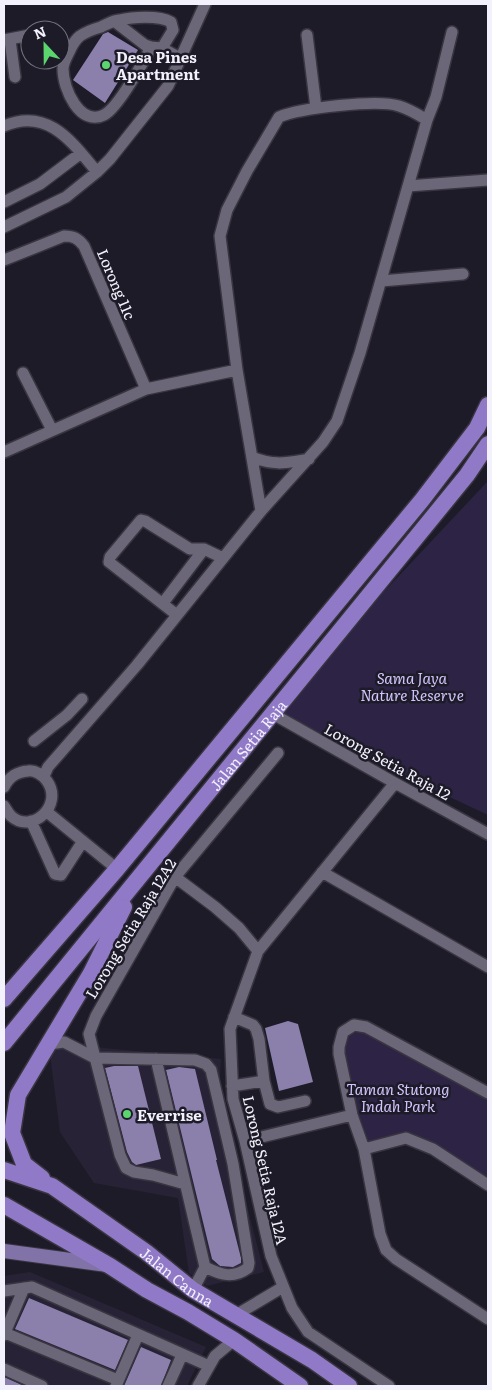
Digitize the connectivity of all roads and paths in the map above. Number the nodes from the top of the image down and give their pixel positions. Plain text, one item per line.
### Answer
1 (205, 4) edge
2 (114, 21) junction
3 (452, 32) dead end
4 (307, 34) dead end
5 (20, 37) edge
6 (7, 40) edge
7 (157, 47) junction
8 (180, 58) junction
9 (15, 77) dead end
10 (316, 108) junction
11 (428, 120) junction
12 (4, 126) edge
13 (81, 152) junction
14 (97, 172) junction
15 (488, 180) edge
16 (408, 186) junction
17 (4, 202) edge
18 (4, 227) edge
19 (4, 260) edge
20 (463, 274) dead end
21 (381, 280) junction
22 (237, 370) junction
23 (23, 373) dead end
24 (146, 389) junction
25 (488, 406) edge
26 (52, 430) junction
27 (488, 444) edge
28 (4, 452) edge
29 (252, 457) junction
30 (309, 459) junction
31 (261, 511) junction
32 (204, 549) junction
33 (223, 558) junction
34 (163, 603) junction
35 (177, 615) junction
36 (82, 699) dead end
37 (273, 714) junction
38 (67, 715) junction
39 (82, 728) junction
40 (34, 741) dead end
41 (278, 753) dead end
42 (44, 776) junction
43 (5, 780) edge
44 (395, 783) junction
45 (4, 806) edge
46 (47, 812) junction
47 (7, 820) edge
48 (31, 821) junction
49 (488, 834) edge
50 (83, 841) junction
51 (118, 869) junction
52 (322, 872) junction
53 (175, 877) junction
54 (136, 882) junction
55 (258, 951) junction
56 (488, 966) edge
57 (4, 998) edge
58 (234, 1017) junction
59 (4, 1043) edge
60 (49, 1044) junction
61 (95, 1058) junction
62 (156, 1059) junction
63 (264, 1081) junction
64 (232, 1086) junction
65 (488, 1093) edge
66 (305, 1101) dead end
67 (352, 1115) junction
68 (245, 1141) junction
69 (364, 1149) junction
70 (249, 1161) junction
71 (233, 1164) junction
72 (4, 1170) edge
73 (185, 1184) junction
74 (488, 1185) edge
75 (52, 1186) junction
76 (4, 1206) edge
77 (4, 1251) edge
78 (110, 1266) junction
79 (205, 1267) junction
80 (283, 1287) junction
81 (24, 1288) junction
82 (193, 1290) junction
83 (4, 1292) edge
84 (236, 1315) junction
85 (488, 1319) edge
86 (4, 1334) edge
87 (138, 1335) junction
88 (234, 1340) junction
89 (182, 1355) junction
90 (209, 1366) junction
91 (4, 1370) edge
92 (117, 1383) edge
93 (42, 1386) edge
94 (168, 1386) edge
95 (198, 1386) edge
96 (300, 1386) edge
97 (349, 1386) edge
98 (389, 1386) edge

1 - 8 street
2 - 7 street
2 - 7 street
2 - 7 street
3 - 11 street
4 - 10 street
5 - 6 street
6 - 9 street
7 - 8 street
8 - 14 street
10 - 11 street
10 - 22 street
11 - 16 street
12 - 13 street
13 - 14 street
13 - 17 street
14 - 18 street
15 - 16 street
16 - 21 street
19 - 24 street, Lorong 11c
20 - 21 street
21 - 30 street
22 - 24 street
22 - 29 street
23 - 26 street
24 - 26 street
25 - 51 highway, Jalan Setia Raja
26 - 28 street
27 - 37 highway, Jalan Setia Raja
29 - 30 street
29 - 31 street
30 - 31 street
31 - 33 street
32 - 33 street
32 - 34 street
32 - 34 street
33 - 35 street
34 - 35 street
35 - 39 street
36 - 38 street
37 - 44 street, Lorong Setia Raja 12
37 - 54 highway, Jalan Setia Raja
38 - 39 street
38 - 40 street
39 - 42 street
41 - 53 street, Lorong Setia Raja 12A2
42 - 43 street
42 - 46 street
44 - 49 street, Lorong Setia Raja 12
44 - 52 street, Lorong Setia Raja 12A
45 - 47 street
46 - 48 street
46 - 50 street
47 - 48 street
48 - 50 street
50 - 51 street
51 - 57 highway, Jalan Setia Raja
52 - 55 street, Lorong Setia Raja 12A
52 - 56 street
53 - 55 street
53 - 61 street, Lorong Setia Raja 12A2
54 - 59 highway, Jalan Setia Raja
54 - 60 highway
55 - 58 street, Lorong Setia Raja 12A
58 - 63 street
58 - 64 street, Lorong Setia Raja 12A
60 - 61 street
60 - 75 highway
61 - 62 street
61 - 73 street, Lorong Setia Raja 12A2
62 - 71 street
62 - 73 street
63 - 64 street
63 - 66 street
64 - 68 street, Lorong Setia Raja 12A
65 - 67 street
67 - 68 street
67 - 69 street
68 - 70 street, Lorong Setia Raja 12A
69 - 74 street
69 - 85 street
70 - 71 street
70 - 80 street, Lorong Setia Raja 12A
71 - 79 street
72 - 75 highway, Jalan Canna
73 - 79 street
75 - 82 highway, Jalan Canna
76 - 78 highway, Jalan Canna
77 - 78 main road
78 - 88 highway, Jalan Canna
79 - 82 street
80 - 84 street
80 - 98 street, Lorong Setia Raja 12A
81 - 83 street
81 - 86 street
81 - 87 street
82 - 84 highway, Jalan Canna
84 - 97 highway, Jalan Canna
86 - 92 street
87 - 89 street
87 - 92 street
88 - 90 street
88 - 96 highway, Jalan Canna
89 - 90 street
89 - 94 street
90 - 95 street
91 - 93 street

